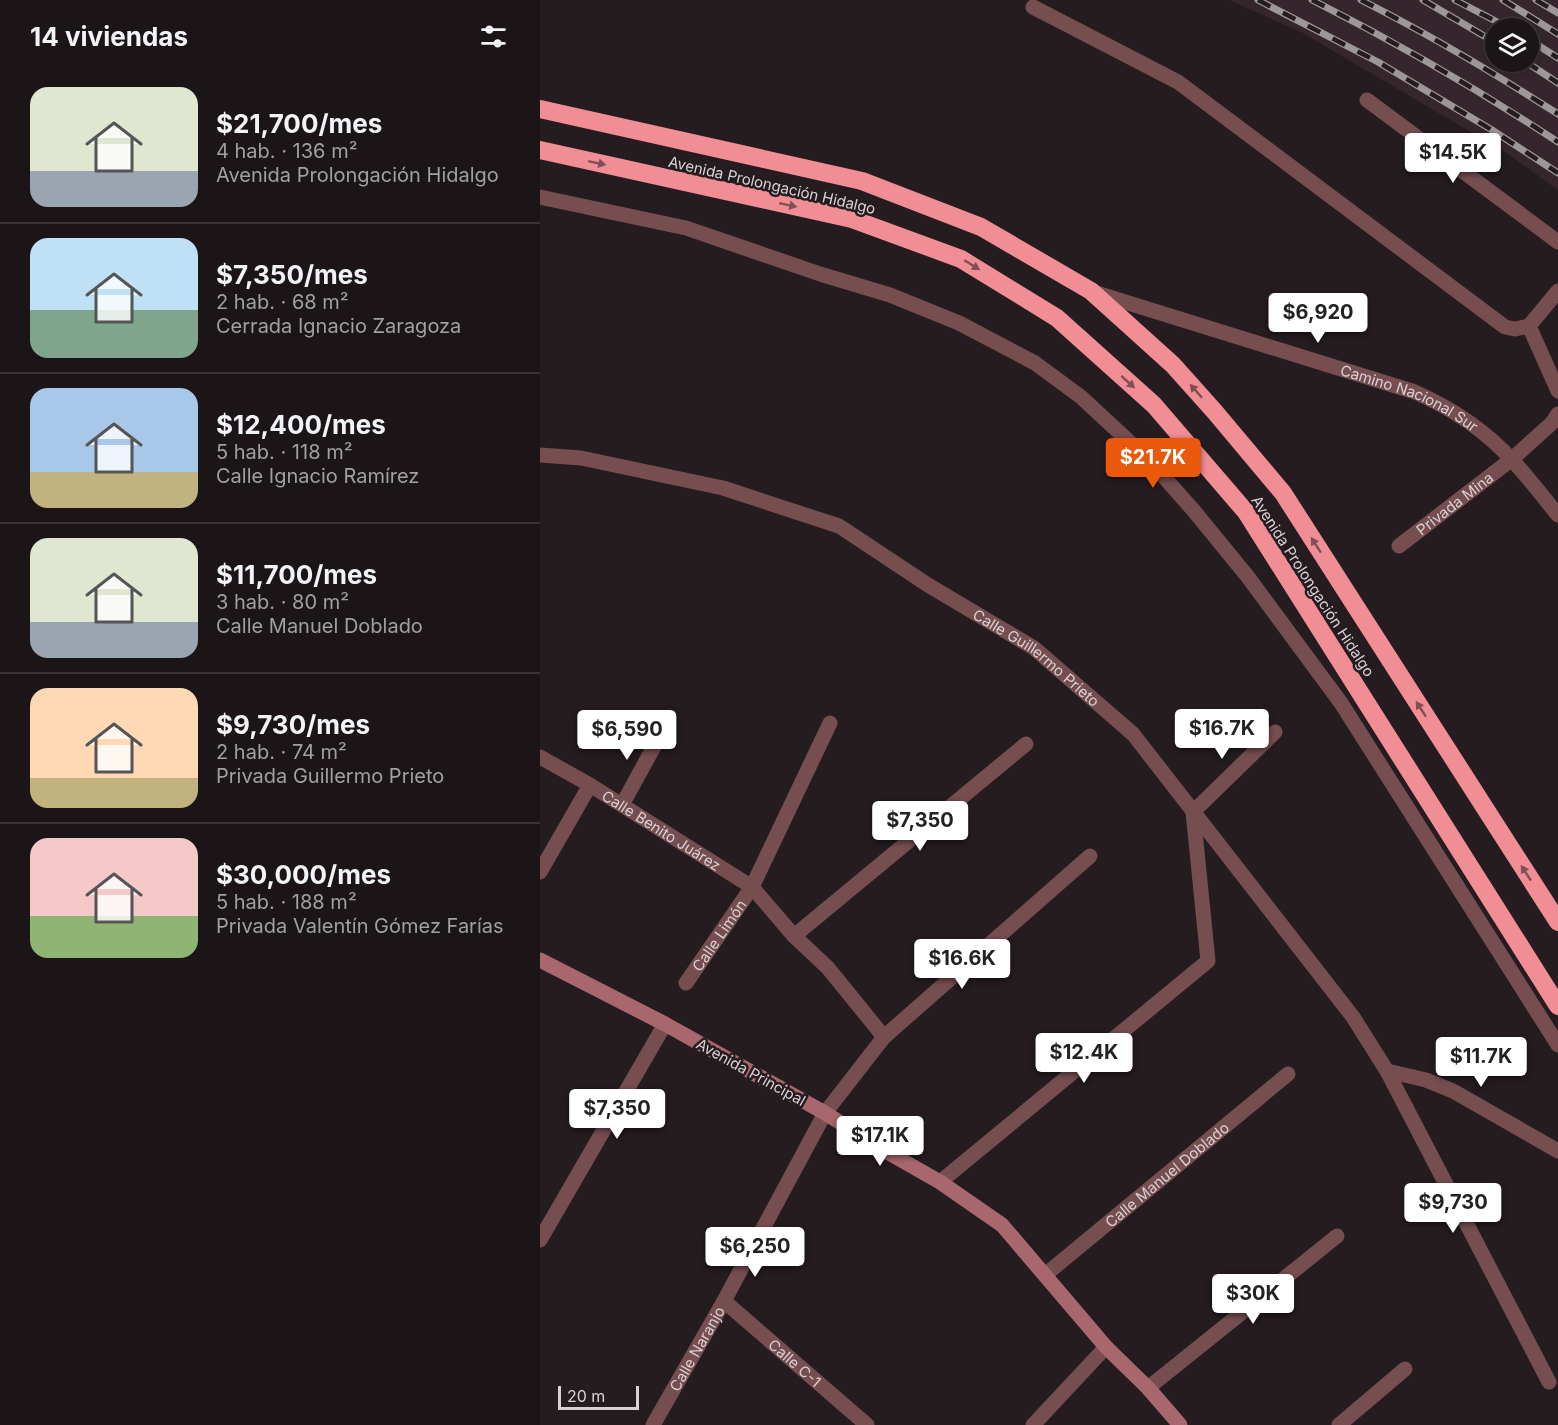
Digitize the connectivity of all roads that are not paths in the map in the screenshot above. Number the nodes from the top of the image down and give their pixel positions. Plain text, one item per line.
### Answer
1 (1033, 7) dead end
2 (1367, 100) dead end
3 (540, 109) edge
4 (540, 150) edge
5 (540, 197) edge
6 (1558, 242) edge
7 (1091, 291) junction
8 (1558, 291) edge
9 (1529, 326) junction
10 (1558, 391) edge
11 (1558, 414) edge
12 (540, 455) edge
13 (1512, 459) junction
14 (1558, 515) edge
15 (1399, 546) dead end
16 (830, 723) dead end
17 (662, 732) dead end
18 (1275, 732) dead end
19 (1026, 744) dead end
20 (540, 758) edge
21 (590, 785) junction
22 (622, 805) junction
23 (1192, 812) junction
24 (1090, 856) dead end
25 (540, 872) edge
26 (752, 887) junction
27 (1558, 922) edge
28 (794, 936) junction
29 (540, 960) edge
30 (686, 983) dead end
31 (1558, 1006) edge
32 (665, 1024) junction
33 (884, 1037) junction
34 (1558, 1045) edge
35 (1387, 1071) junction
36 (1288, 1074) dead end
37 (825, 1113) junction
38 (1558, 1151) edge
39 (940, 1182) junction
40 (1337, 1236) dead end
41 (540, 1240) edge
42 (1045, 1275) junction
43 (724, 1301) junction
44 (1106, 1347) junction
45 (1405, 1369) dead end
46 (1550, 1382) dead end
47 (1148, 1388) junction
48 (654, 1425) edge
49 (867, 1425) edge
50 (1033, 1425) edge
51 (1180, 1425) edge
52 (1339, 1425) edge

1 - 9 street
2 - 6 street
3 - 7 highway, Avenida Prolongación Hidalgo
4 -> 31 highway, Avenida Prolongación Hidalgo
5 - 34 street
7 - 13 street, Camino Nacional Sur
27 -> 7 highway, Avenida Prolongación Hidalgo
8 - 9 street
9 - 10 street
11 - 13 street, Privada Mina
12 - 23 street, Calle Guillermo Prieto
13 - 14 street, Camino Nacional Sur
13 - 15 street, Privada Mina
16 - 26 street
17 - 22 street
18 - 23 street
19 - 28 street
20 - 21 street, Calle Benito Juárez
21 - 22 street, Calle Benito Juárez
21 - 25 street
22 - 26 street, Calle Benito Juárez
23 - 35 street, Calle Guillermo Prieto
23 - 39 street
24 - 33 street, Calle Naranjo
26 - 28 street, Calle Benito Juárez
26 - 30 street, Calle Limón
28 - 33 street, Calle Benito Juárez
29 - 32 street, Avenida Principal
32 - 37 street, Avenida Principal
32 - 41 street
33 - 37 street, Calle Naranjo
35 - 38 street
35 - 46 street, Calle Guillermo Prieto
36 - 42 street, Calle Manuel Doblado
37 - 39 street, Avenida Principal
37 - 43 street, Calle Naranjo
39 - 42 street, Avenida Principal
40 - 47 street
42 - 44 street, Avenida Principal
43 - 48 street, Calle Naranjo
43 - 49 street, Calle C-1
44 - 47 street, Avenida Principal
44 - 50 street
45 - 52 street
47 - 51 street, Avenida Principal

